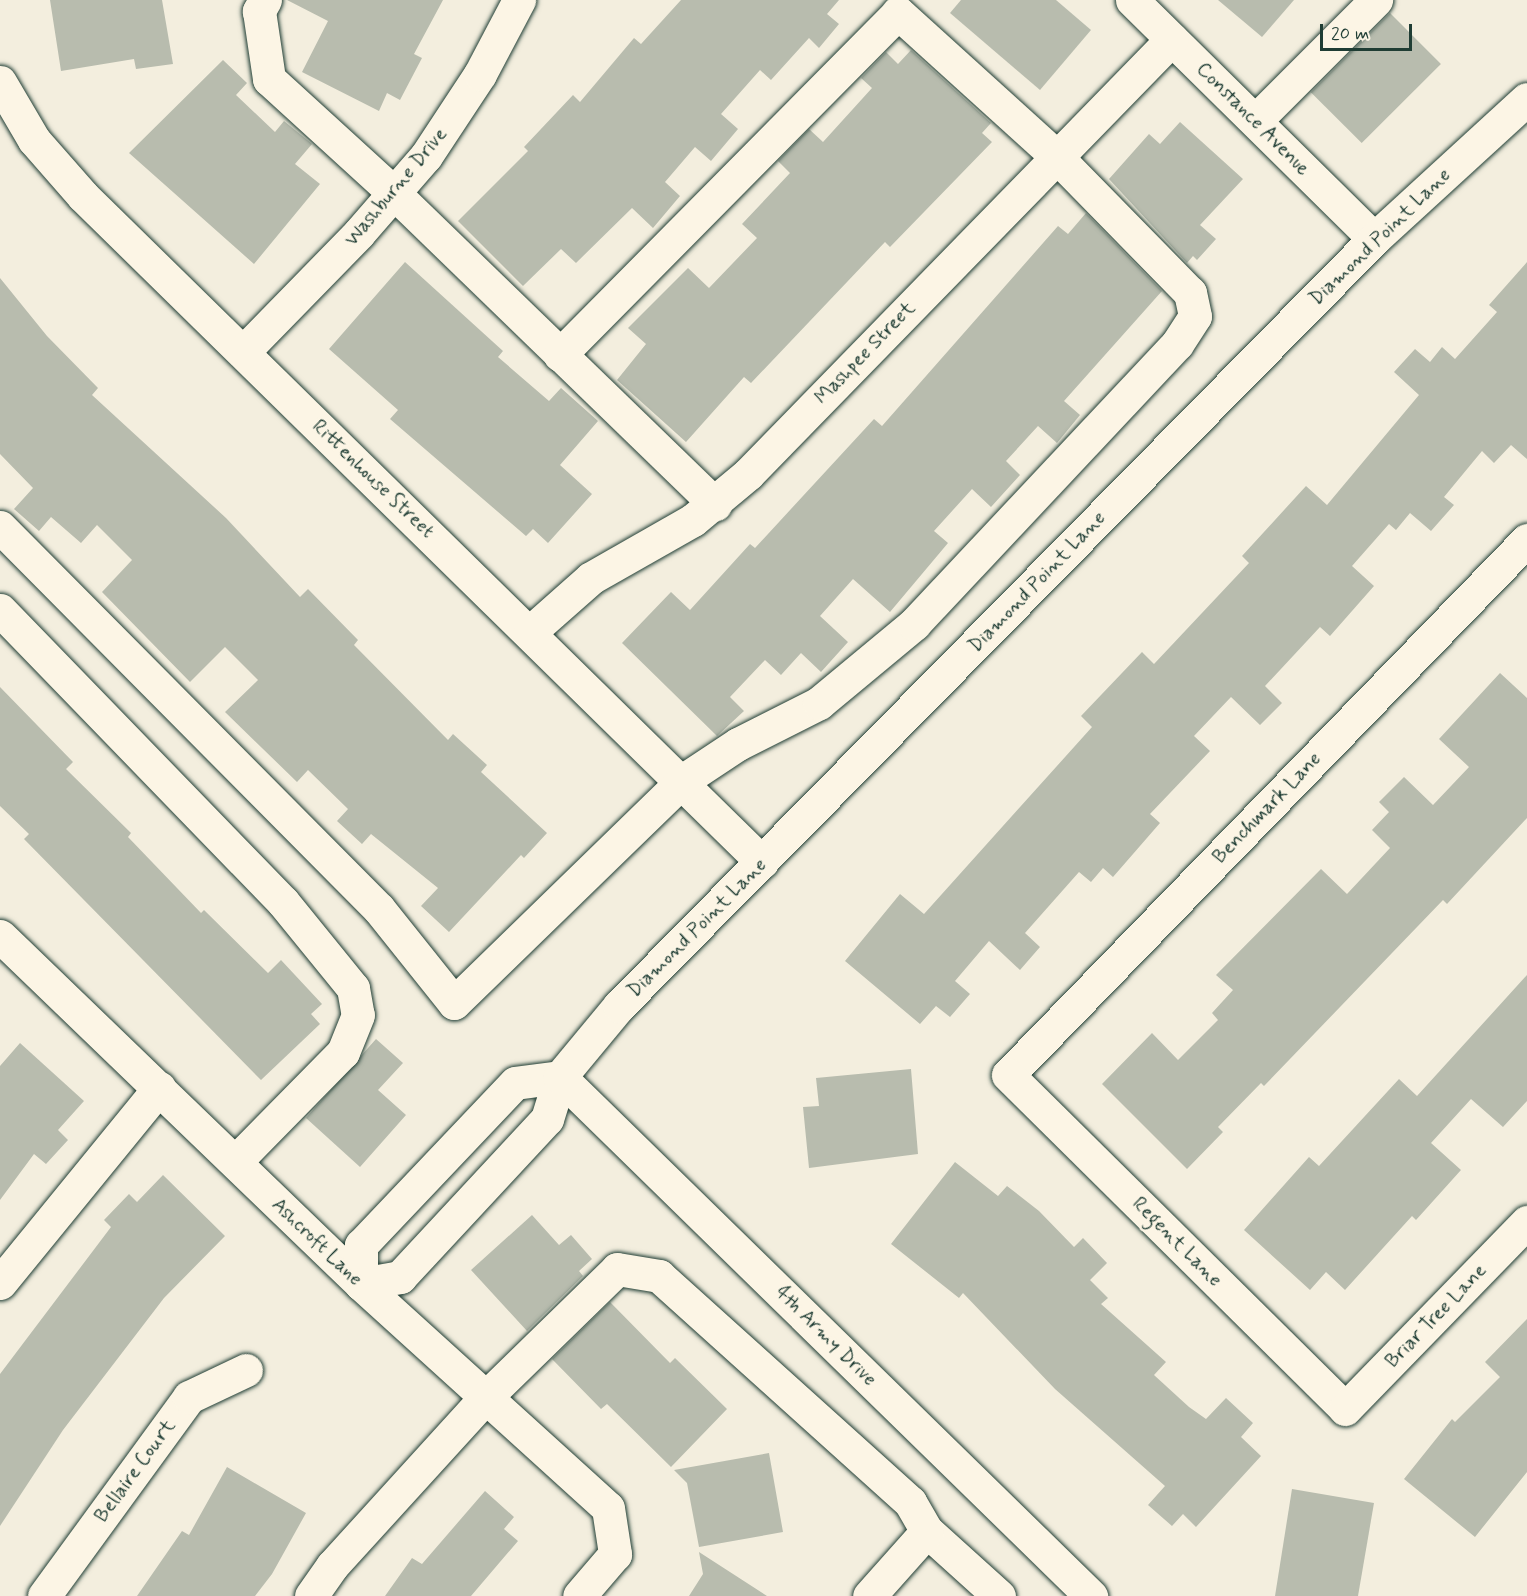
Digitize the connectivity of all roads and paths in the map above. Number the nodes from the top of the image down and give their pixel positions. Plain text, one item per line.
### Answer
1 (265, 0) edge
2 (519, 0) edge
3 (1132, 0) edge
4 (1376, 0) edge
5 (1172, 39) junction
6 (0, 82) edge
7 (1527, 99) edge
8 (1256, 120) junction
9 (1057, 157) junction
10 (395, 194) junction
11 (1374, 239) junction
12 (243, 352) junction
13 (560, 354) junction
14 (715, 504) junction
15 (0, 527) edge
16 (1527, 540) edge
17 (0, 610) edge
18 (530, 632) junction
19 (682, 781) junction
20 (762, 862) junction
21 (0, 936) edge
22 (1008, 1075) joint
23 (560, 1077) junction
24 (159, 1088) junction
25 (235, 1162) junction
26 (1527, 1222) edge
27 (0, 1283) edge
28 (361, 1284) junction
29 (246, 1370) dead end
30 (486, 1397) junction
31 (1345, 1409) joint
32 (927, 1531) junction
33 (44, 1596) edge
34 (311, 1596) edge
35 (579, 1596) edge
36 (869, 1596) edge
37 (999, 1596) edge
38 (1091, 1596) edge

1 - 10 street
2 - 10 street, Washburne Drive
3 - 5 street, Constance Avenue
4 - 8 street
5 - 8 street, Constance Avenue
5 - 9 street, Mashpee Street
6 - 12 street, Rittenhouse Street
7 - 11 street, Diamond Point Lane
8 - 11 street, Constance Avenue
9 - 13 street
9 - 14 street, Mashpee Street
9 - 19 street
10 - 12 street, Washburne Drive
10 - 13 street
11 - 20 street, Diamond Point Lane
12 - 18 street, Rittenhouse Street
13 - 14 street
14 - 18 street, Mashpee Street
15 - 19 street
16 - 22 street, Benchmark Lane
17 - 25 street
18 - 19 street, Rittenhouse Street
19 - 20 street, Rittenhouse Street
20 - 23 street, Diamond Point Lane
21 - 24 street, Ashcroft Lane
22 - 31 street, Regent Lane
23 - 28 street, Diamond Point Lane
23 - 28 street
23 - 38 street, 4th Army Drive
24 - 25 street, Ashcroft Lane
24 - 27 street
25 - 28 street, Ashcroft Lane
26 - 31 street, Briar Tree Lane
28 - 30 street, Ashcroft Lane
29 - 33 street, Bellaire Court
30 - 32 street
30 - 34 street
30 - 35 street, Ashcroft Lane
32 - 36 street
32 - 37 street

